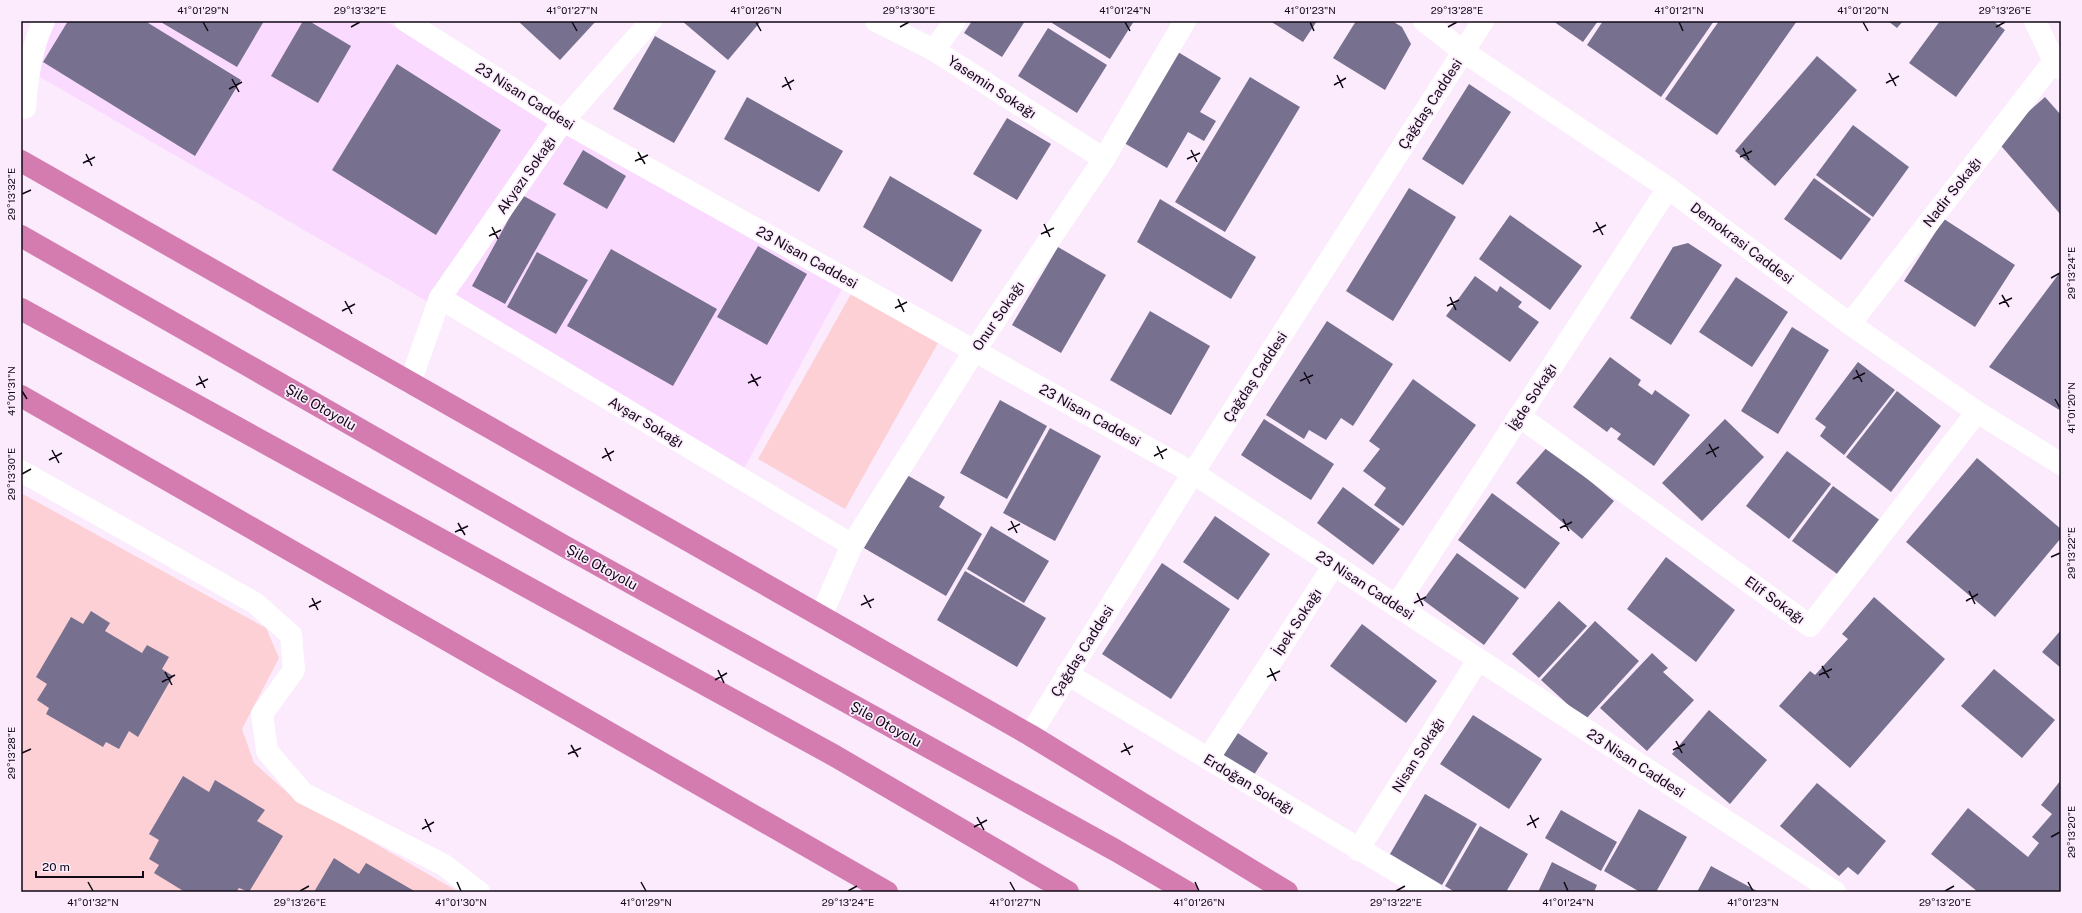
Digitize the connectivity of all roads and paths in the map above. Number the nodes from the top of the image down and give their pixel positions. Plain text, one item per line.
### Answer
1 (44, 21) edge
2 (406, 21) edge
3 (651, 21) edge
4 (876, 21) edge
5 (955, 21) edge
6 (1185, 21) edge
7 (1424, 21) edge
8 (1483, 21) edge
9 (2035, 21) edge
10 (934, 50) junction
11 (1464, 52) junction
12 (2057, 65) edge
13 (25, 108) dead end
14 (563, 121) junction
15 (1104, 159) junction
16 (21, 160) edge
17 (1668, 188) junction
18 (21, 236) edge
19 (440, 298) junction
20 (21, 309) edge
21 (1850, 324) junction
22 (975, 350) junction
23 (410, 383) junction
24 (21, 396) edge
25 (1977, 412) junction
26 (1520, 416) junction
27 (2061, 464) edge
28 (21, 471) edge
29 (1193, 473) junction
30 (852, 545) junction
31 (1334, 565) junction
32 (1396, 606) junction
33 (821, 616) junction
34 (1478, 660) junction
35 (1068, 674) junction
36 (1030, 735) junction
37 (1208, 759) junction
38 (1358, 850) junction
39 (479, 892) edge
40 (887, 892) edge
41 (1068, 892) edge
42 (1187, 892) edge
43 (1287, 892) edge
44 (1431, 892) edge
45 (1835, 892) edge

1 - 13 street
2 - 14 street, 23 Nisan Caddesi
3 - 14 street, Akyazı Sokağı
4 - 10 street, Yasemin Sokağı
5 - 10 street
6 - 15 street, Onur Sokağı
7 - 11 street, Demokrasi Caddesi
8 - 11 street, Çağdaş Caddesi
9 - 12 street
10 - 15 street, Yasemin Sokağı
11 - 17 street, Demokrasi Caddesi
11 - 29 street, Çağdaş Caddesi
12 - 21 street, Nadir Sokağı
14 - 19 street, Akyazı Sokağı
14 - 22 street, 23 Nisan Caddesi
15 - 22 street, Onur Sokağı
16 - 23 highway
17 - 21 street, Demokrasi Caddesi
17 - 26 street, İğde Sokağı
18 - 42 highway, Şile Otoyolu
19 - 23 street, Akyazı Sokağı
19 - 30 street, Avşar Sokağı
20 - 41 highway
21 - 25 street, Demokrasi Caddesi
22 - 29 street, 23 Nisan Caddesi
22 - 30 street, Onur Sokağı
23 - 33 highway
24 - 40 highway
25 - 26 street, Elif Sokağı
25 - 27 street, Demokrasi Caddesi
26 - 32 street, İğde Sokağı
28 - 39 street
29 - 31 street, 23 Nisan Caddesi
29 - 35 street, Çağdaş Caddesi
30 - 33 street, Onur Sokağı
31 - 32 street, 23 Nisan Caddesi
31 - 37 street, İpek Sokağı
32 - 34 street, 23 Nisan Caddesi
33 - 36 highway
34 - 38 street, Nisan Sokağı
34 - 45 street, 23 Nisan Caddesi
35 - 36 street, Çağdaş Caddesi
35 - 37 street, Erdoğan Sokağı
36 - 43 highway
37 - 38 street, Erdoğan Sokağı
38 - 44 street, Erdoğan Sokağı

